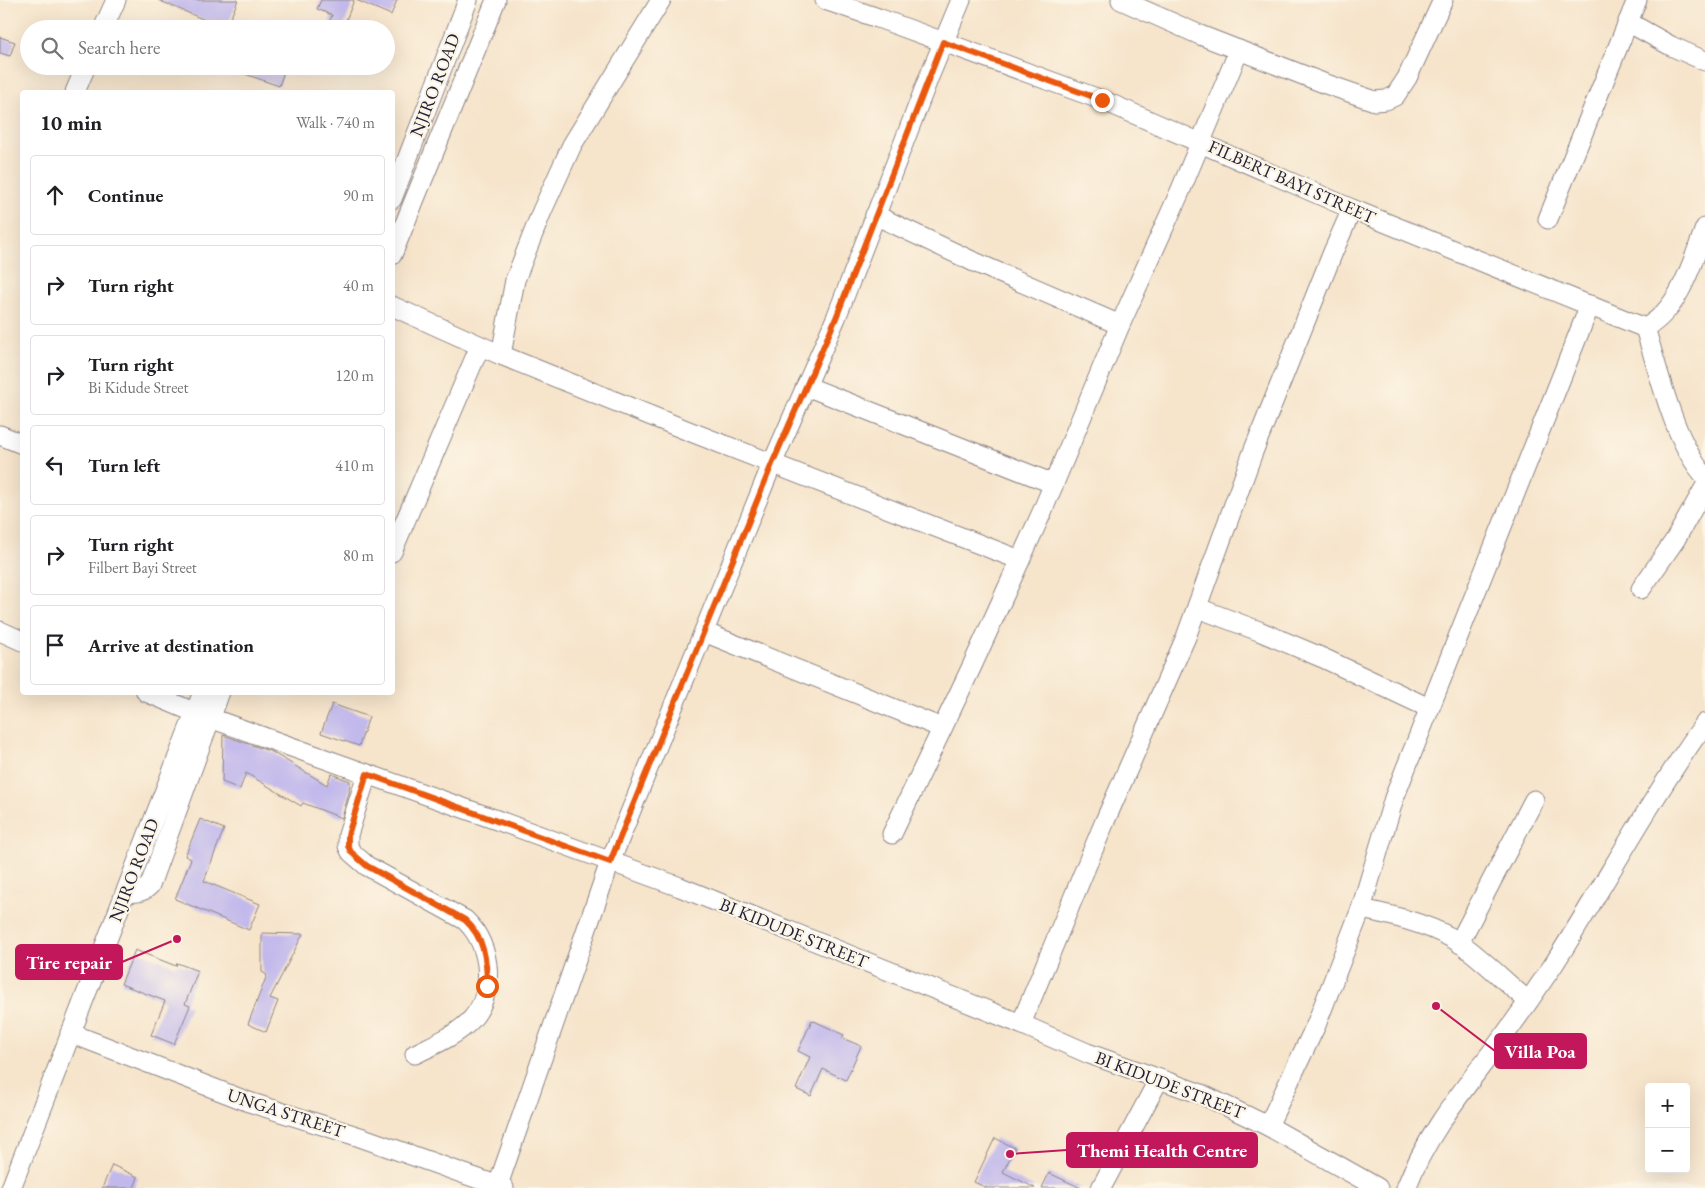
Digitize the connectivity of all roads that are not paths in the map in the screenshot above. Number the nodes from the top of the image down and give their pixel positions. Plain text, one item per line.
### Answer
1 (468, 0) edge
2 (496, 0) edge
3 (661, 0) edge
4 (825, 0) edge
5 (961, 0) edge
6 (1121, 0) edge
7 (1444, 0) edge
8 (1637, 0) edge
9 (111, 1) edge
10 (1142, 4) edge
11 (106, 20) edge
12 (1628, 22) junction
13 (943, 42) junction
14 (1238, 50) junction
15 (1705, 61) edge
16 (82, 75) edge
17 (76, 90) edge
18 (1200, 142) junction
19 (395, 191) edge
20 (1352, 209) junction
21 (876, 215) junction
22 (1548, 219) dead end
23 (1705, 228) edge
24 (395, 248) edge
25 (1590, 305) junction
26 (395, 307) edge
27 (1120, 325) junction
28 (1645, 328) junction
29 (480, 346) junction
30 (501, 356) junction
31 (806, 386) junction
32 (0, 435) edge
33 (20, 443) edge
34 (772, 464) junction
35 (1705, 476) edge
36 (1054, 484) junction
37 (1705, 487) edge
38 (395, 545) edge
39 (1020, 560) junction
40 (1641, 589) dead end
41 (1198, 608) junction
42 (0, 631) edge
43 (704, 632) junction
44 (20, 640) edge
45 (153, 695) edge
46 (203, 695) edge
47 (218, 695) edge
48 (1429, 708) junction
49 (203, 715) junction
50 (1705, 723) edge
51 (942, 728) junction
52 (367, 774) junction
53 (1534, 800) dead end
54 (892, 834) dead end
55 (610, 862) junction
56 (1361, 909) junction
57 (1459, 943) junction
58 (1528, 1001) junction
59 (1020, 1024) junction
60 (70, 1033) junction
61 (415, 1054) dead end
62 (1159, 1079) junction
63 (1268, 1126) junction
64 (499, 1187) edge
65 (11, 1188) edge
66 (1101, 1188) edge
67 (1378, 1188) edge
68 (1406, 1188) edge

1 - 19 street, NJIRO ROAD
2 - 24 street
3 - 30 street
4 - 13 street, FILBERT BAYI STREET
5 - 13 street
6 - 10 street
7 - 14 street
8 - 12 street
9 - 11 street
10 - 14 street
12 - 15 street
12 - 22 street
13 - 18 street, FILBERT BAYI STREET
13 - 21 street
14 - 18 street
16 - 17 street
18 - 20 street, FILBERT BAYI STREET
18 - 27 street
20 - 25 street, FILBERT BAYI STREET
20 - 41 street
21 - 27 street
21 - 31 street
23 - 28 street
25 - 28 street, FILBERT BAYI STREET
25 - 48 street
26 - 29 street
27 - 36 street
28 - 35 street
29 - 30 street
29 - 38 street
30 - 34 street
31 - 34 street
31 - 36 street
32 - 33 street
34 - 39 street
34 - 43 street
36 - 39 street
37 - 40 street
39 - 51 street
41 - 48 street
41 - 59 street
42 - 44 street
43 - 51 street
43 - 55 street
45 - 49 street, BI KIDUDE STREET
46 - 49 street, NJIRO ROAD
47 - 49 street
48 - 56 street
49 - 52 street, BI KIDUDE STREET
49 - 60 street, NJIRO ROAD
50 - 58 street
51 - 54 street
52 - 55 street, BI KIDUDE STREET
52 - 61 street
53 - 57 street
55 - 59 street, BI KIDUDE STREET
55 - 64 street
56 - 57 street
56 - 63 street
57 - 58 street
58 - 68 street
59 - 62 street, BI KIDUDE STREET
60 - 64 street, UNGA STREET
60 - 65 street, NJIRO ROAD
62 - 63 street, BI KIDUDE STREET
62 - 66 street
63 - 67 street, BI KIDUDE STREET

